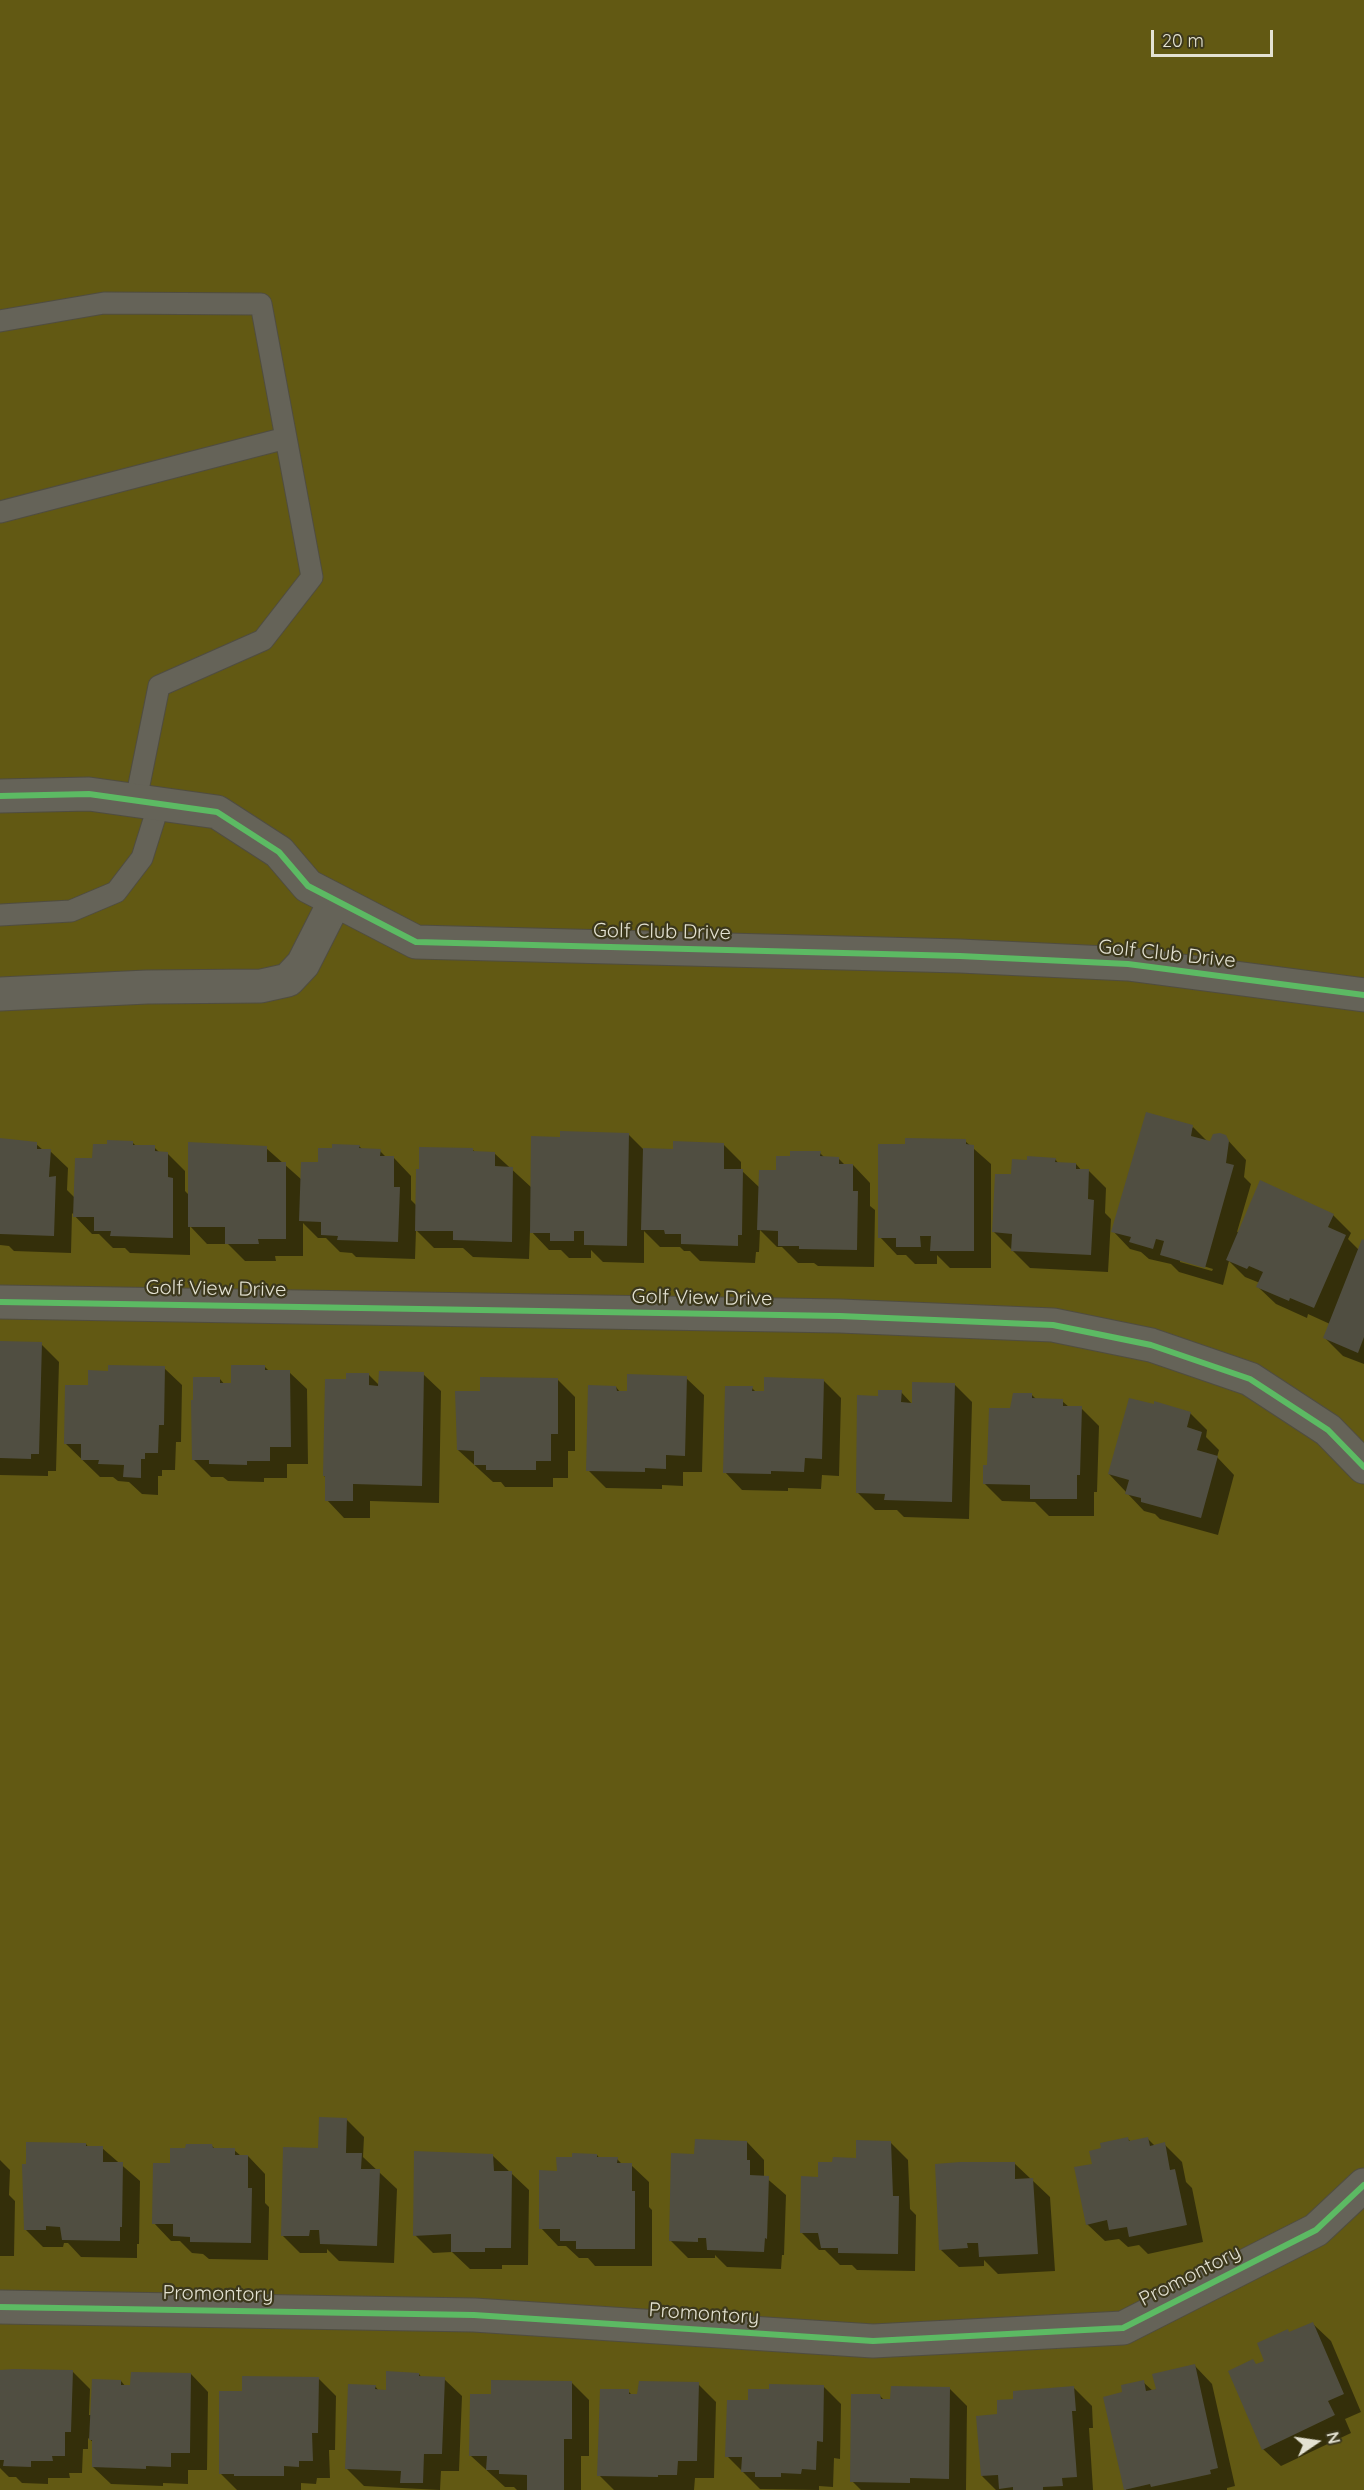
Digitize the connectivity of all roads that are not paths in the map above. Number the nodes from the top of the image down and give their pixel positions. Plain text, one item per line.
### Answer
1 (0, 321) edge
2 (286, 438) junction
3 (0, 512) edge
4 (0, 796) edge
5 (147, 802) junction
6 (335, 901) junction
7 (0, 915) edge
8 (0, 994) edge
9 (1364, 995) edge
10 (0, 1302) edge
11 (1364, 1467) edge
12 (1364, 2185) edge
13 (0, 2307) edge

1 - 2 lane
2 - 3 lane
2 - 5 lane
4 - 5 street, Golf Club Drive
5 - 6 street, Golf Club Drive
5 - 7 lane
6 - 8 street
6 - 9 street, Golf Club Drive
10 - 11 street, Golf View Drive
12 - 13 street, Promontory

